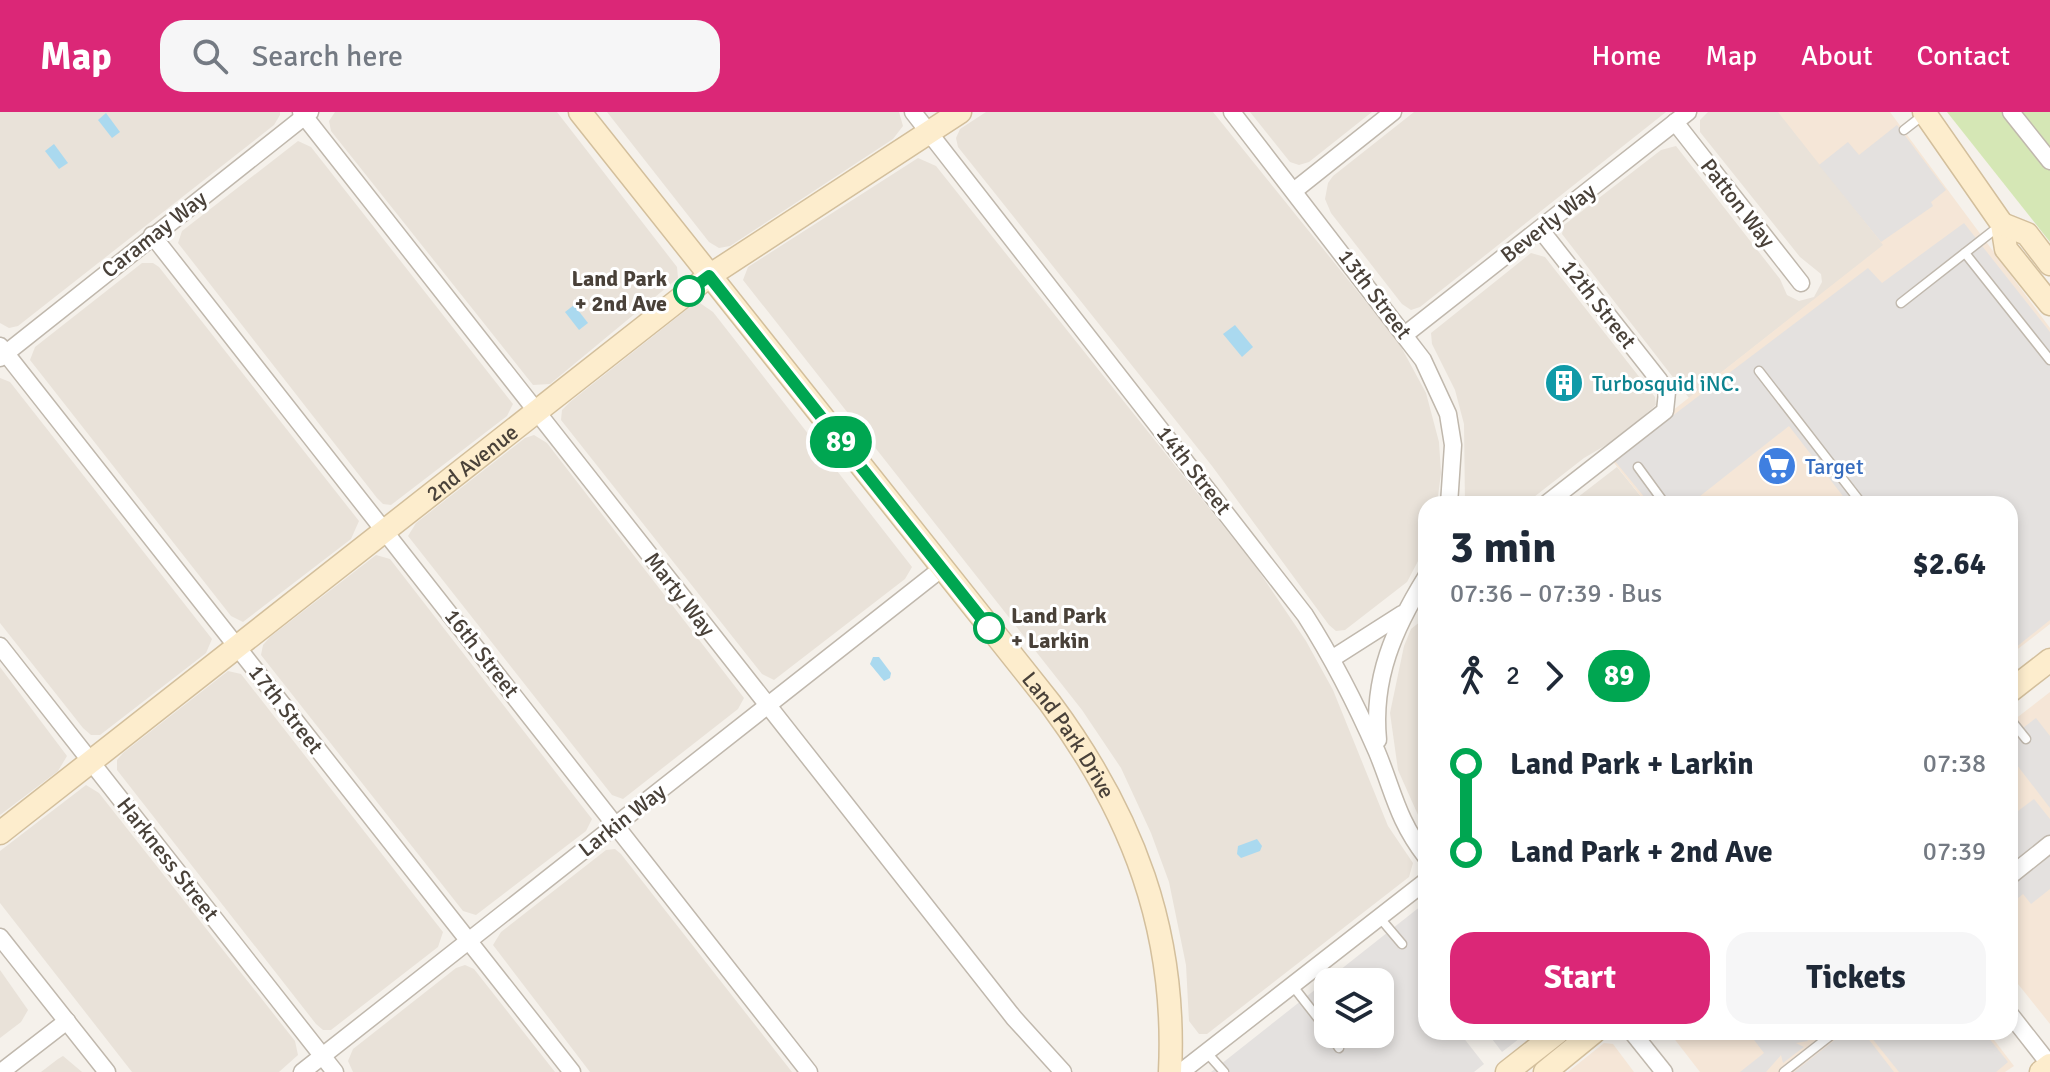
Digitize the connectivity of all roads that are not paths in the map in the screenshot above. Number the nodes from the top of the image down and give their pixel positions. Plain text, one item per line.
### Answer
1 (580, 112) edge
2 (913, 112) edge
3 (960, 112) edge
4 (1232, 112) edge
5 (1393, 112) edge
6 (2011, 112) edge
7 (305, 113) edge
8 (1924, 113) edge
9 (1682, 117) edge
10 (1904, 130) dead end
11 (929, 132) junction
12 (2050, 161) edge
13 (1295, 190) junction
14 (2002, 224) junction
15 (1540, 229) junction
16 (152, 235) junction
17 (1965, 253) junction
18 (2050, 264) edge
19 (709, 276) junction
20 (1801, 283) dead end
21 (1901, 303) dead end
22 (2050, 304) edge
23 (1407, 333) junction
24 (2, 352) edge
25 (2050, 360) edge
26 (1759, 371) dead end
27 (536, 410) junction
28 (1638, 467) dead end
29 (1450, 496) edge
30 (1556, 496) edge
31 (1659, 496) edge
32 (1856, 496) edge
33 (385, 529) junction
34 (941, 569) junction
35 (1418, 590) edge
36 (1418, 602) edge
37 (1404, 613) junction
38 (0, 646) edge
39 (237, 647) junction
40 (1333, 658) junction
41 (2050, 660) edge
42 (2018, 685) edge
43 (768, 705) junction
44 (2018, 729) edge
45 (2026, 739) dead end
46 (1379, 758) junction
47 (91, 761) junction
48 (616, 825) junction
49 (0, 833) edge
50 (1418, 844) edge
51 (2050, 844) edge
52 (2018, 870) edge
53 (1418, 887) edge
54 (1379, 917) junction
55 (0, 937) edge
56 (469, 941) junction
57 (1402, 944) dead end
58 (1292, 985) junction
59 (1314, 1013) edge
60 (67, 1021) junction
61 (2018, 1024) edge
62 (1546, 1040) edge
63 (1584, 1040) edge
64 (1638, 1040) edge
65 (1825, 1040) edge
66 (1206, 1052) junction
67 (323, 1056) junction
68 (2050, 1065) edge
69 (1, 1072) edge
70 (107, 1072) edge
71 (302, 1072) edge
72 (335, 1072) edge
73 (572, 1072) edge
74 (809, 1072) edge
75 (1063, 1072) edge
76 (1170, 1072) edge
77 (1181, 1072) edge
78 (1224, 1072) edge
79 (1507, 1072) edge
80 (1545, 1072) edge
81 (1664, 1072) edge
82 (1784, 1072) edge
83 (2041, 1072) edge

1 - 19 main road, Land Park Drive
2 - 11 street, 14th Street
3 - 11 main road, 2nd Avenue
4 - 13 street, 13th Street
5 - 13 street
6 - 12 street
7 - 16 street, Caramay Way
7 - 27 street, Marty Way
8 - 10 lane
8 - 14 main road
9 - 15 street, Beverly Way
9 - 20 street, Patton Way
11 - 19 main road, 2nd Avenue
11 - 40 street, 14th Street
13 - 23 street, 13th Street
14 - 17 lane
14 - 18 main road
14 - 22 main road
15 - 23 street, Beverly Way
15 - 30 street, 12th Street
16 - 24 street, Caramay Way
16 - 33 street, 16th Street
17 - 21 lane
17 - 25 lane
19 - 27 main road, 2nd Avenue
19 - 34 main road, Land Park Drive
23 - 29 street, 13th Street
24 - 39 street, 17th Street
26 - 32 lane
27 - 33 main road, 2nd Avenue
27 - 43 street, Marty Way
28 - 31 lane
33 - 39 main road, 2nd Avenue
33 - 48 street, 16th Street
34 - 43 street, Larkin Way
34 - 76 main road, Land Park Drive
35 - 37 street
36 - 37 street
37 - 40 street
37 - 46 street
38 - 47 street, Harkness Street
39 - 47 main road, 2nd Avenue
39 - 56 street, 17th Street
40 - 46 street, 14th Street
41 - 42 main road
43 - 48 street, Larkin Way
43 - 75 street, Marty Way
44 - 45 lane
46 - 50 street, 14th Street
47 - 49 main road, 2nd Avenue
47 - 67 street, Harkness Street
48 - 56 street, Larkin Way
48 - 74 street, 16th Street
51 - 52 street
53 - 54 street
54 - 57 lane
54 - 58 street
55 - 60 street
56 - 67 street, Larkin Way
56 - 73 street, 17th Street
58 - 59 lane
58 - 66 street
60 - 69 street
60 - 70 street
61 - 68 street
62 - 79 main road
63 - 80 main road
64 - 81 street
65 - 82 lane
66 - 77 street
66 - 78 lane
67 - 71 street, Larkin Way
67 - 72 street, Harkness Street
68 - 83 main road

